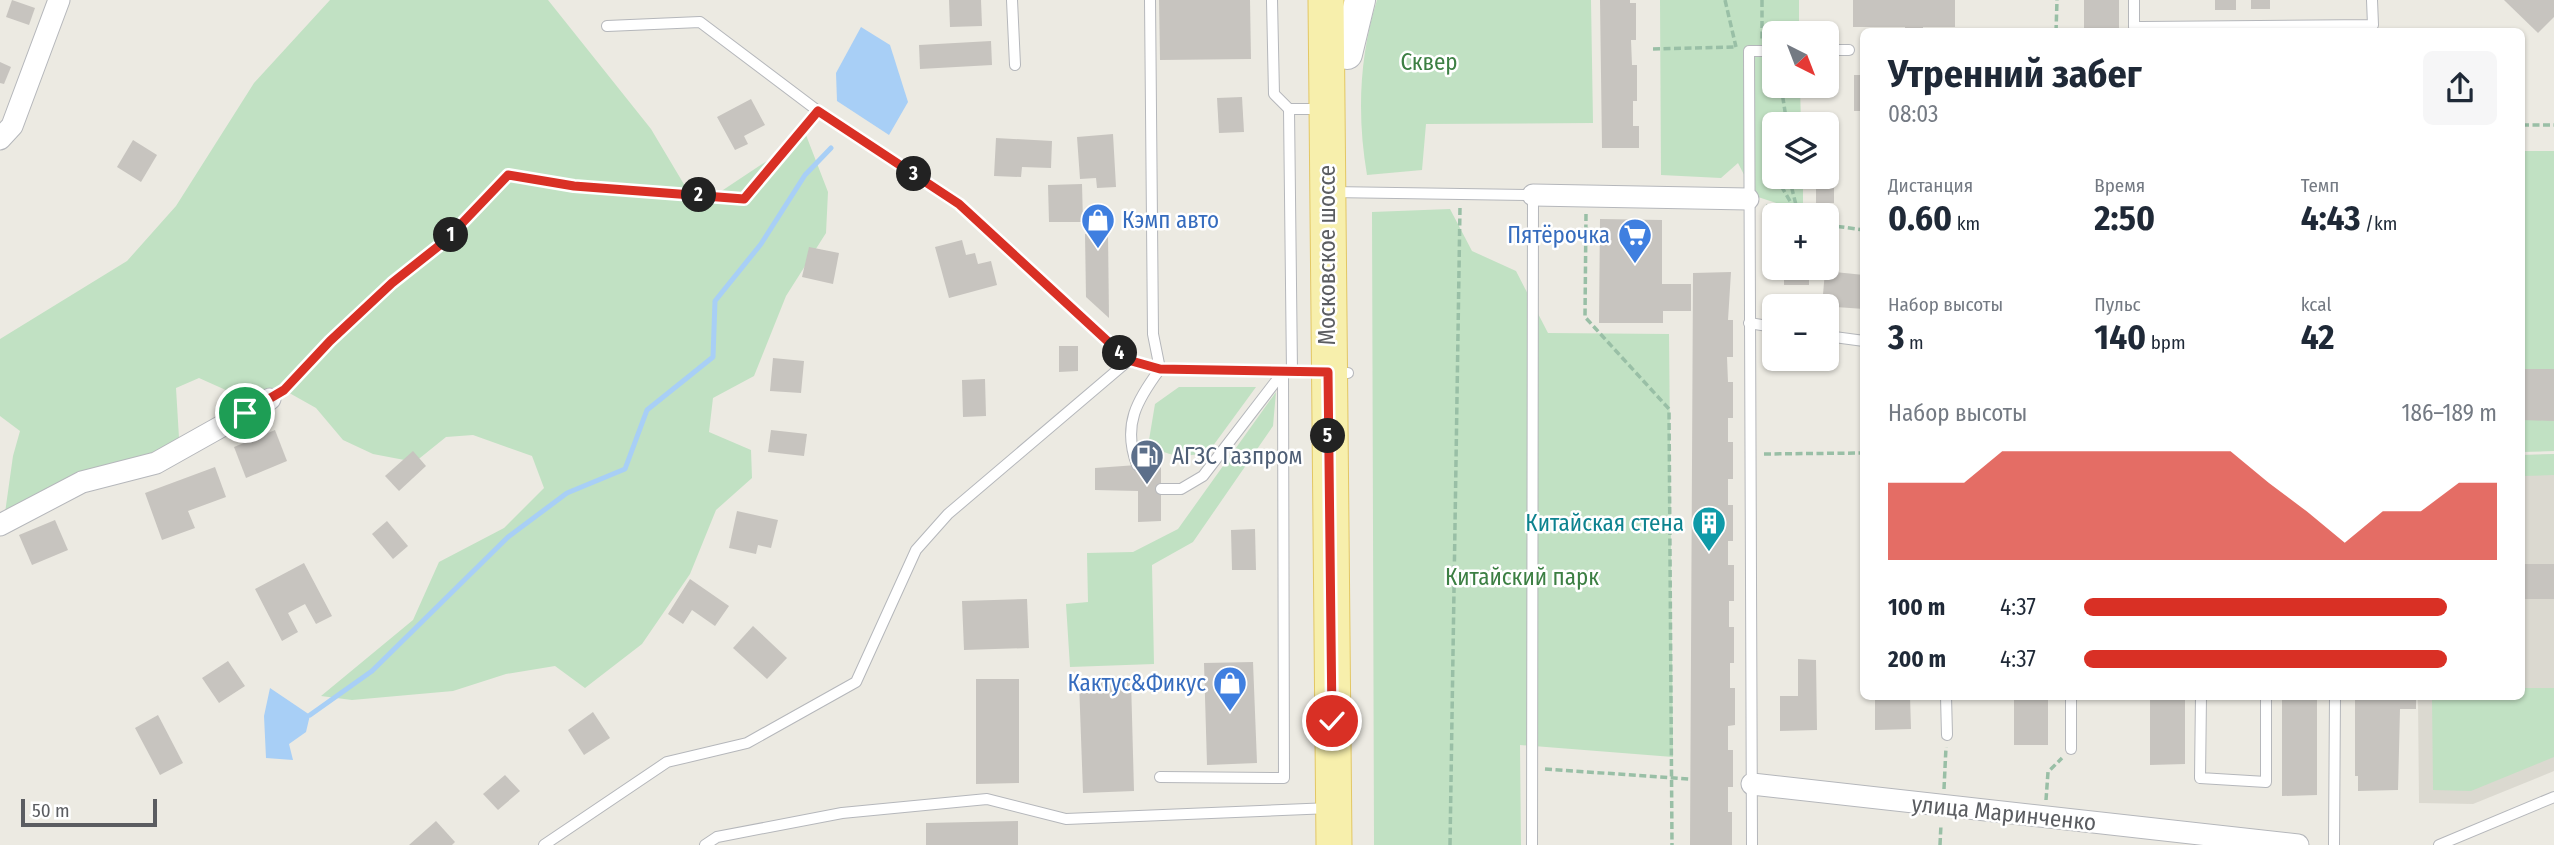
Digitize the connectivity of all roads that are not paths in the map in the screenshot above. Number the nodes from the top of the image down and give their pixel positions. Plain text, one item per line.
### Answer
1 (59, 0) edge
2 (1012, 0) edge
3 (1150, 0) edge
4 (1272, 0) edge
5 (1326, 0) edge
6 (1346, 0) edge
7 (1360, 0) edge
8 (2134, 0) edge
9 (2372, 0) edge
10 (607, 26) dead end
11 (2138, 28) edge
12 (2291, 28) edge
13 (1839, 50) edge
14 (1849, 50) dead end
15 (1762, 51) edge
16 (1347, 54) junction
17 (1015, 65) dead end
18 (1289, 109) junction
19 (1328, 109) junction
20 (0, 139) edge
21 (1337, 192) junction
22 (1532, 195) junction
23 (1748, 199) junction
24 (1749, 323) junction
25 (1762, 325) edge
26 (1839, 338) edge
27 (1860, 340) edge
28 (1128, 360) junction
29 (1160, 369) junction
30 (1288, 372) junction
31 (1338, 373) junction
32 (270, 399) road end
33 (1137, 465) dead end
34 (1161, 489) dead end
35 (0, 525) edge
36 (1946, 700) edge
37 (2071, 700) edge
38 (2201, 700) edge
39 (2266, 700) edge
40 (2335, 700) edge
41 (1947, 735) dead end
42 (2071, 749) road end
43 (1160, 777) dead end
44 (1752, 784) junction
45 (2554, 797) edge
46 (1334, 808) junction
47 (544, 845) edge
48 (705, 845) edge
49 (1334, 845) edge
50 (1352, 845) edge
51 (1532, 845) edge
52 (1752, 845) edge
53 (2298, 845) edge
54 (2333, 845) edge
55 (2439, 845) edge

1 - 20 street
2 - 17 lane
3 - 29 lane
4 - 18 lane
5 - 19 main road, Московское шоссе
6 - 16 main road, Московское шоссе
7 - 16 main road
8 - 11 lane
9 - 12 lane
10 - 28 lane
13 - 14 lane
15 - 23 lane
16 - 21 main road, Московское шоссе
18 - 19 lane
18 - 30 lane
19 - 21 main road, Московское шоссе
21 - 22 lane
21 - 31 main road, Московское шоссе
22 - 23 street
22 - 51 lane
23 - 24 lane
24 - 25 lane
24 - 44 lane
26 - 27 lane
28 - 29 lane
28 - 47 lane
29 - 30 lane
29 - 33 lane
30 - 31 lane
30 - 34 lane
30 - 43 lane
31 - 46 main road, Московское шоссе
31 - 50 main road, Московское шоссе
32 - 35 street
36 - 41 lane
37 - 42 lane
38 - 39 lane
40 - 54 lane
44 - 52 lane
44 - 53 street, улица Маринченко
45 - 55 lane
46 - 48 lane
46 - 49 main road, Московское шоссе

